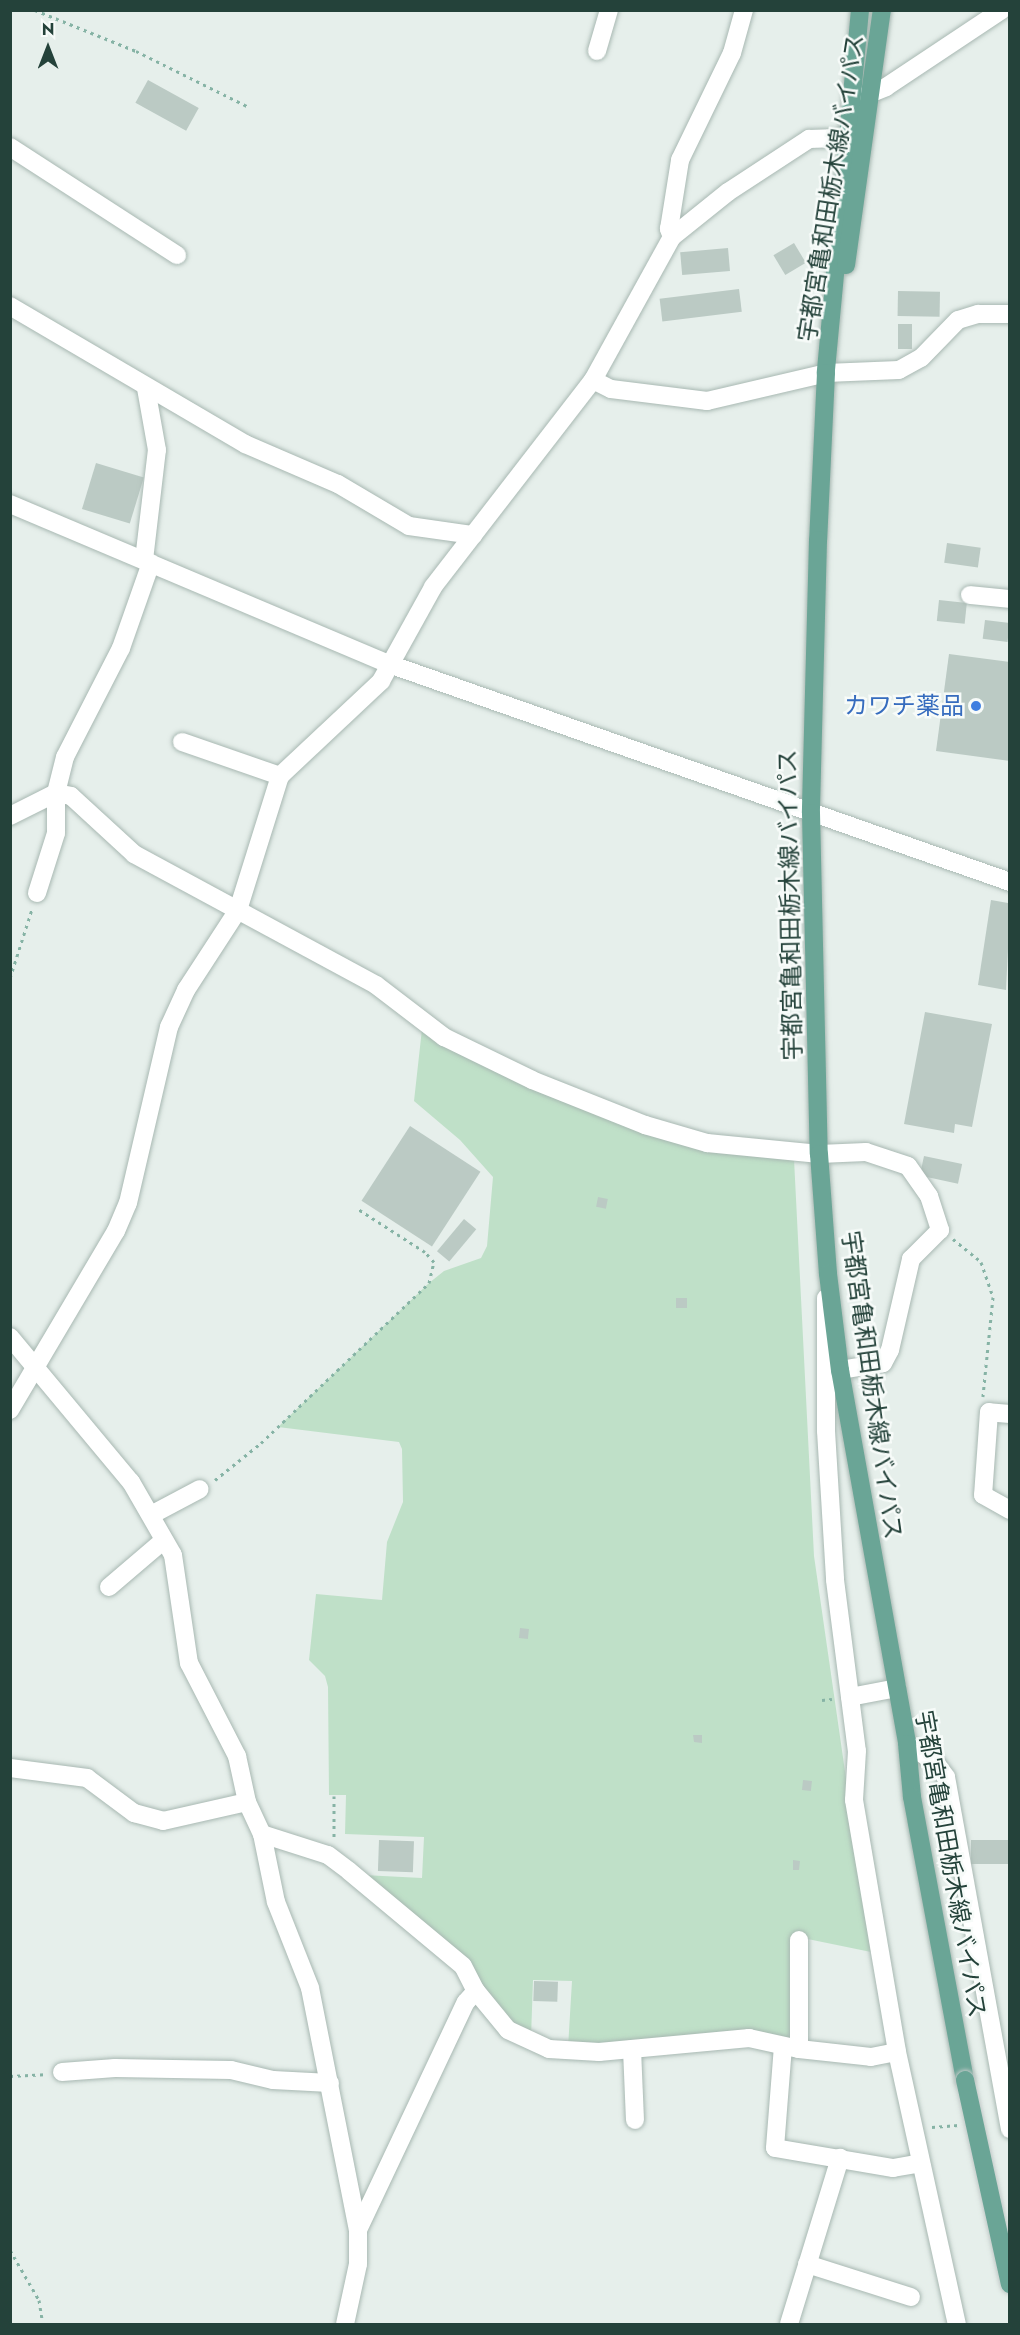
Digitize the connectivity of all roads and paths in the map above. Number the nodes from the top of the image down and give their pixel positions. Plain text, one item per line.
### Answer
1 (35, 10) edge
2 (609, 10) edge
3 (744, 10) edge
4 (860, 10) edge
5 (882, 10) edge
6 (1002, 10) edge
7 (597, 51) dead end
8 (870, 94) junction
9 (849, 100) junction
10 (246, 106) dead end
11 (846, 138) junction
12 (10, 147) edge
13 (672, 237) junction
14 (177, 255) dead end
15 (10, 306) edge
16 (1010, 314) edge
17 (826, 373) junction
18 (593, 380) junction
19 (146, 388) junction
20 (10, 504) edge
21 (473, 535) junction
22 (147, 561) junction
23 (970, 595) dead end
24 (1010, 599) edge
25 (390, 664) junction
26 (182, 742) dead end
27 (280, 776) junction
28 (56, 792) junction
29 (811, 813) junction
30 (10, 816) edge
31 (1010, 882) edge
32 (37, 893) joint
33 (238, 910) junction
34 (10, 978) edge
35 (819, 1154) junction
36 (358, 1209) dead end
37 (939, 1230) junction
38 (828, 1274) junction
39 (10, 1337) edge
40 (36, 1365) junction
41 (840, 1370) junction
42 (10, 1410) edge
43 (989, 1412) junction
44 (1010, 1414) edge
45 (200, 1489) joint
46 (1010, 1510) edge
47 (151, 1515) junction
48 (164, 1540) junction
49 (109, 1587) dead end
50 (897, 1688) junction
51 (850, 1697) junction
52 (907, 1744) junction
53 (10, 1768) edge
54 (334, 1796) dead end
55 (247, 1802) junction
56 (262, 1834) junction
57 (333, 1858) junction
58 (799, 1940) dead end
59 (476, 1991) junction
60 (791, 2047) junction
61 (632, 2049) junction
62 (897, 2052) junction
63 (62, 2072) joint
64 (10, 2076) edge
65 (330, 2083) junction
66 (635, 2120) dead end
67 (1009, 2125) edge
68 (840, 2158) junction
69 (920, 2163) junction
70 (358, 2230) junction
71 (10, 2250) edge
72 (807, 2264) junction
73 (1010, 2284) edge
74 (911, 2296) dead end
75 (44, 2325) edge
76 (345, 2325) edge
77 (789, 2325) edge
78 (957, 2325) edge

1 - 10 path
2 - 7 street
3 - 13 street
4 - 9 main road, 宇都宮亀和田栃木線バイパス
5 - 8 main road, 宇都宮亀和田栃木線バイパス
6 - 8 street
8 - 9 street
8 - 17 main road, 宇都宮亀和田栃木線バイパス
9 - 11 main road, 宇都宮亀和田栃木線バイパス
11 - 13 street
11 - 17 main road, 宇都宮亀和田栃木線バイパス
12 - 14 street
13 - 18 street
15 - 19 street
16 - 17 street
17 - 18 street
17 - 29 main road, 宇都宮亀和田栃木線バイパス
18 - 21 street
19 - 21 street
19 - 22 street
20 - 22 street
21 - 25 street
22 - 25 street
22 - 28 street
23 - 24 street
25 - 27 street
25 - 29 street
26 - 27 street
27 - 33 street
28 - 30 street
28 - 32 street
28 - 33 street
29 - 31 street
29 - 35 main road, 宇都宮亀和田栃木線バイパス
32 - 34 path
33 - 35 street
33 - 40 street
35 - 37 street
35 - 38 main road, 宇都宮亀和田栃木線バイパス
36 - 45 path
37 - 41 street
37 - 43 path
38 - 41 main road, 宇都宮亀和田栃木線バイパス
38 - 51 street
39 - 40 street
40 - 42 street
40 - 47 street
41 - 50 main road, 宇都宮亀和田栃木線バイパス
43 - 44 street
43 - 46 street
45 - 47 street
47 - 48 street
48 - 49 street
48 - 55 street
50 - 51 street
50 - 52 main road, 宇都宮亀和田栃木線バイパス
51 - 62 street
52 - 67 street
52 - 73 main road, 宇都宮亀和田栃木線バイパス, bridge
53 - 55 street
54 - 57 path
55 - 56 street
56 - 57 street
56 - 65 street
57 - 59 street
58 - 60 street
59 - 61 street
59 - 70 street
60 - 61 street
60 - 62 street
60 - 68 street
61 - 66 street
62 - 69 street
63 - 64 path
63 - 65 street
65 - 70 street
68 - 69 street
68 - 72 street
69 - 78 street
70 - 76 street
71 - 75 path
72 - 74 street
72 - 77 street

